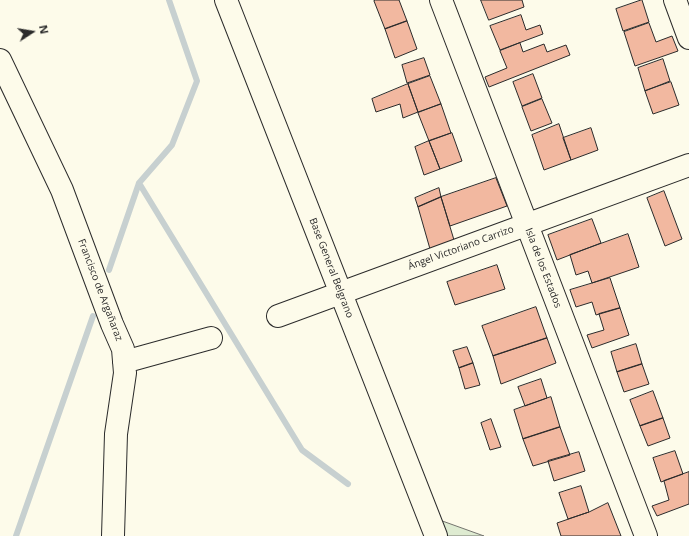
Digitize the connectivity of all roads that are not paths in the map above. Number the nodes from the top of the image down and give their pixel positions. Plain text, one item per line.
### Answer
1 (226, 0) edge
2 (441, 0) edge
3 (675, 0) edge
4 (689, 38) edge
5 (0, 60) edge
6 (689, 165) edge
7 (526, 224) junction
8 (341, 293) junction
9 (278, 316) dead end
10 (211, 338) dead end
11 (124, 362) junction
12 (113, 536) edge
13 (436, 536) edge
14 (646, 536) edge

1 - 8 street, Base General Belgrano
2 - 7 street, Isla de los Estados
3 - 4 street
5 - 11 street, Francisco de Argañaraz
6 - 7 street, Ángel Victoriano Carrizo
7 - 8 street, Ángel Victoriano Carrizo
7 - 14 street, Isla de los Estados
8 - 9 street, Ángel Victoriano Carrizo
8 - 13 street, Base General Belgrano
10 - 11 street
11 - 12 street, Francisco de Argañaraz

